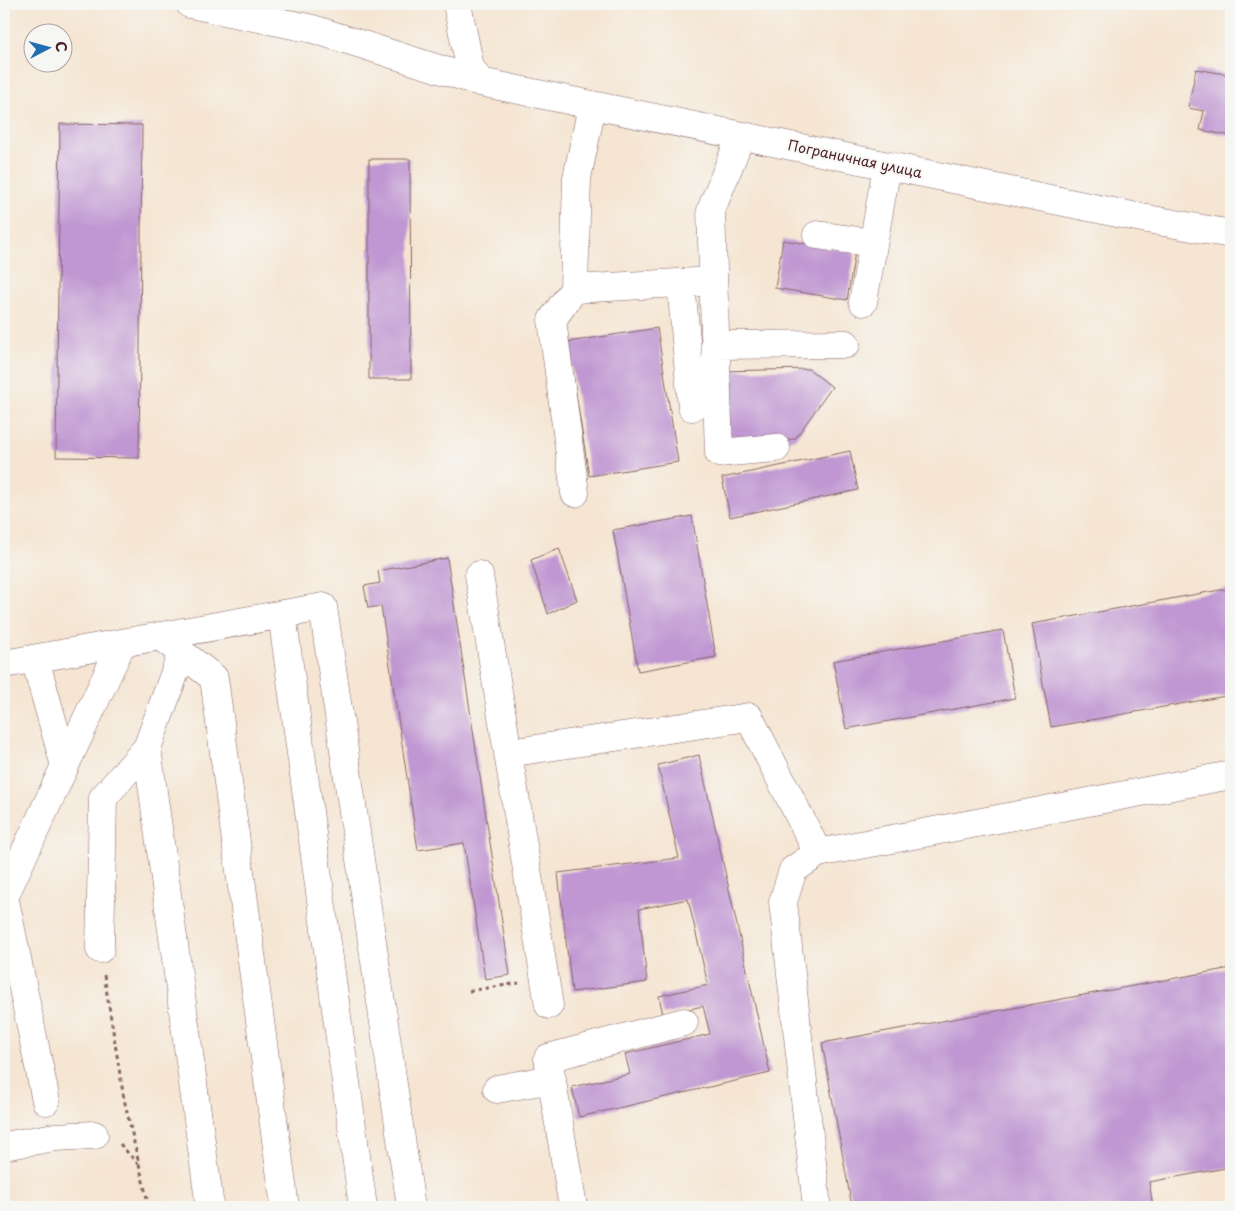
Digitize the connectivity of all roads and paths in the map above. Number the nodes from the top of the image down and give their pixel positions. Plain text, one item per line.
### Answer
1 (190, 4) edge
2 (457, 4) edge
3 (311, 16) edge
4 (480, 82) junction
5 (592, 106) junction
6 (740, 136) junction
7 (887, 166) junction
8 (1231, 234) edge
9 (817, 235) dead end
10 (873, 243) junction
11 (713, 281) junction
12 (680, 283) junction
13 (574, 289) junction
14 (863, 302) dead end
15 (846, 344) dead end
16 (715, 345) junction
17 (692, 407) dead end
18 (776, 448) dead end
19 (575, 492) dead end
20 (479, 575) dead end
21 (282, 614) junction
22 (160, 636) junction
23 (122, 643) junction
24 (182, 653) junction
25 (35, 658) junction
26 (4, 664) edge
27 (147, 748) junction
28 (508, 753) junction
29 (65, 766) junction
30 (1231, 775) edge
31 (818, 853) junction
32 (4, 896) edge
33 (100, 949) joint
34 (544, 978) junction
35 (470, 991) dead end
36 (549, 1005) dead end
37 (684, 1022) dead end
38 (552, 1079) junction
39 (497, 1088) dead end
40 (46, 1101) dead end
41 (94, 1135) dead end
42 (4, 1146) edge
43 (149, 1207) edge
44 (210, 1207) edge
45 (285, 1207) edge
46 (363, 1207) edge
47 (411, 1207) edge
48 (573, 1207) edge
49 (817, 1207) edge

1 - 3 street, Пограничная улица
2 - 4 street
3 - 4 street, Пограничная улица
4 - 5 street, Пограничная улица
5 - 6 street, Пограничная улица
5 - 13 street
6 - 7 street, Пограничная улица
6 - 11 street
7 - 8 street, Пограничная улица
7 - 10 street
9 - 10 street
10 - 14 street
11 - 12 street
11 - 16 street
12 - 13 street
12 - 17 street
13 - 19 street
15 - 16 street
16 - 18 street
20 - 28 street
21 - 22 street
21 - 46 street
21 - 47 street
22 - 23 street
22 - 24 street
23 - 25 street
23 - 29 street
24 - 27 street
24 - 45 street
25 - 26 street
25 - 29 street
27 - 33 street
27 - 44 street
28 - 31 street
28 - 34 street
29 - 32 street
30 - 31 street
31 - 49 street
32 - 40 street
33 - 43 path
34 - 35 path
34 - 36 street
37 - 38 street
38 - 39 street
38 - 48 street
41 - 42 street

